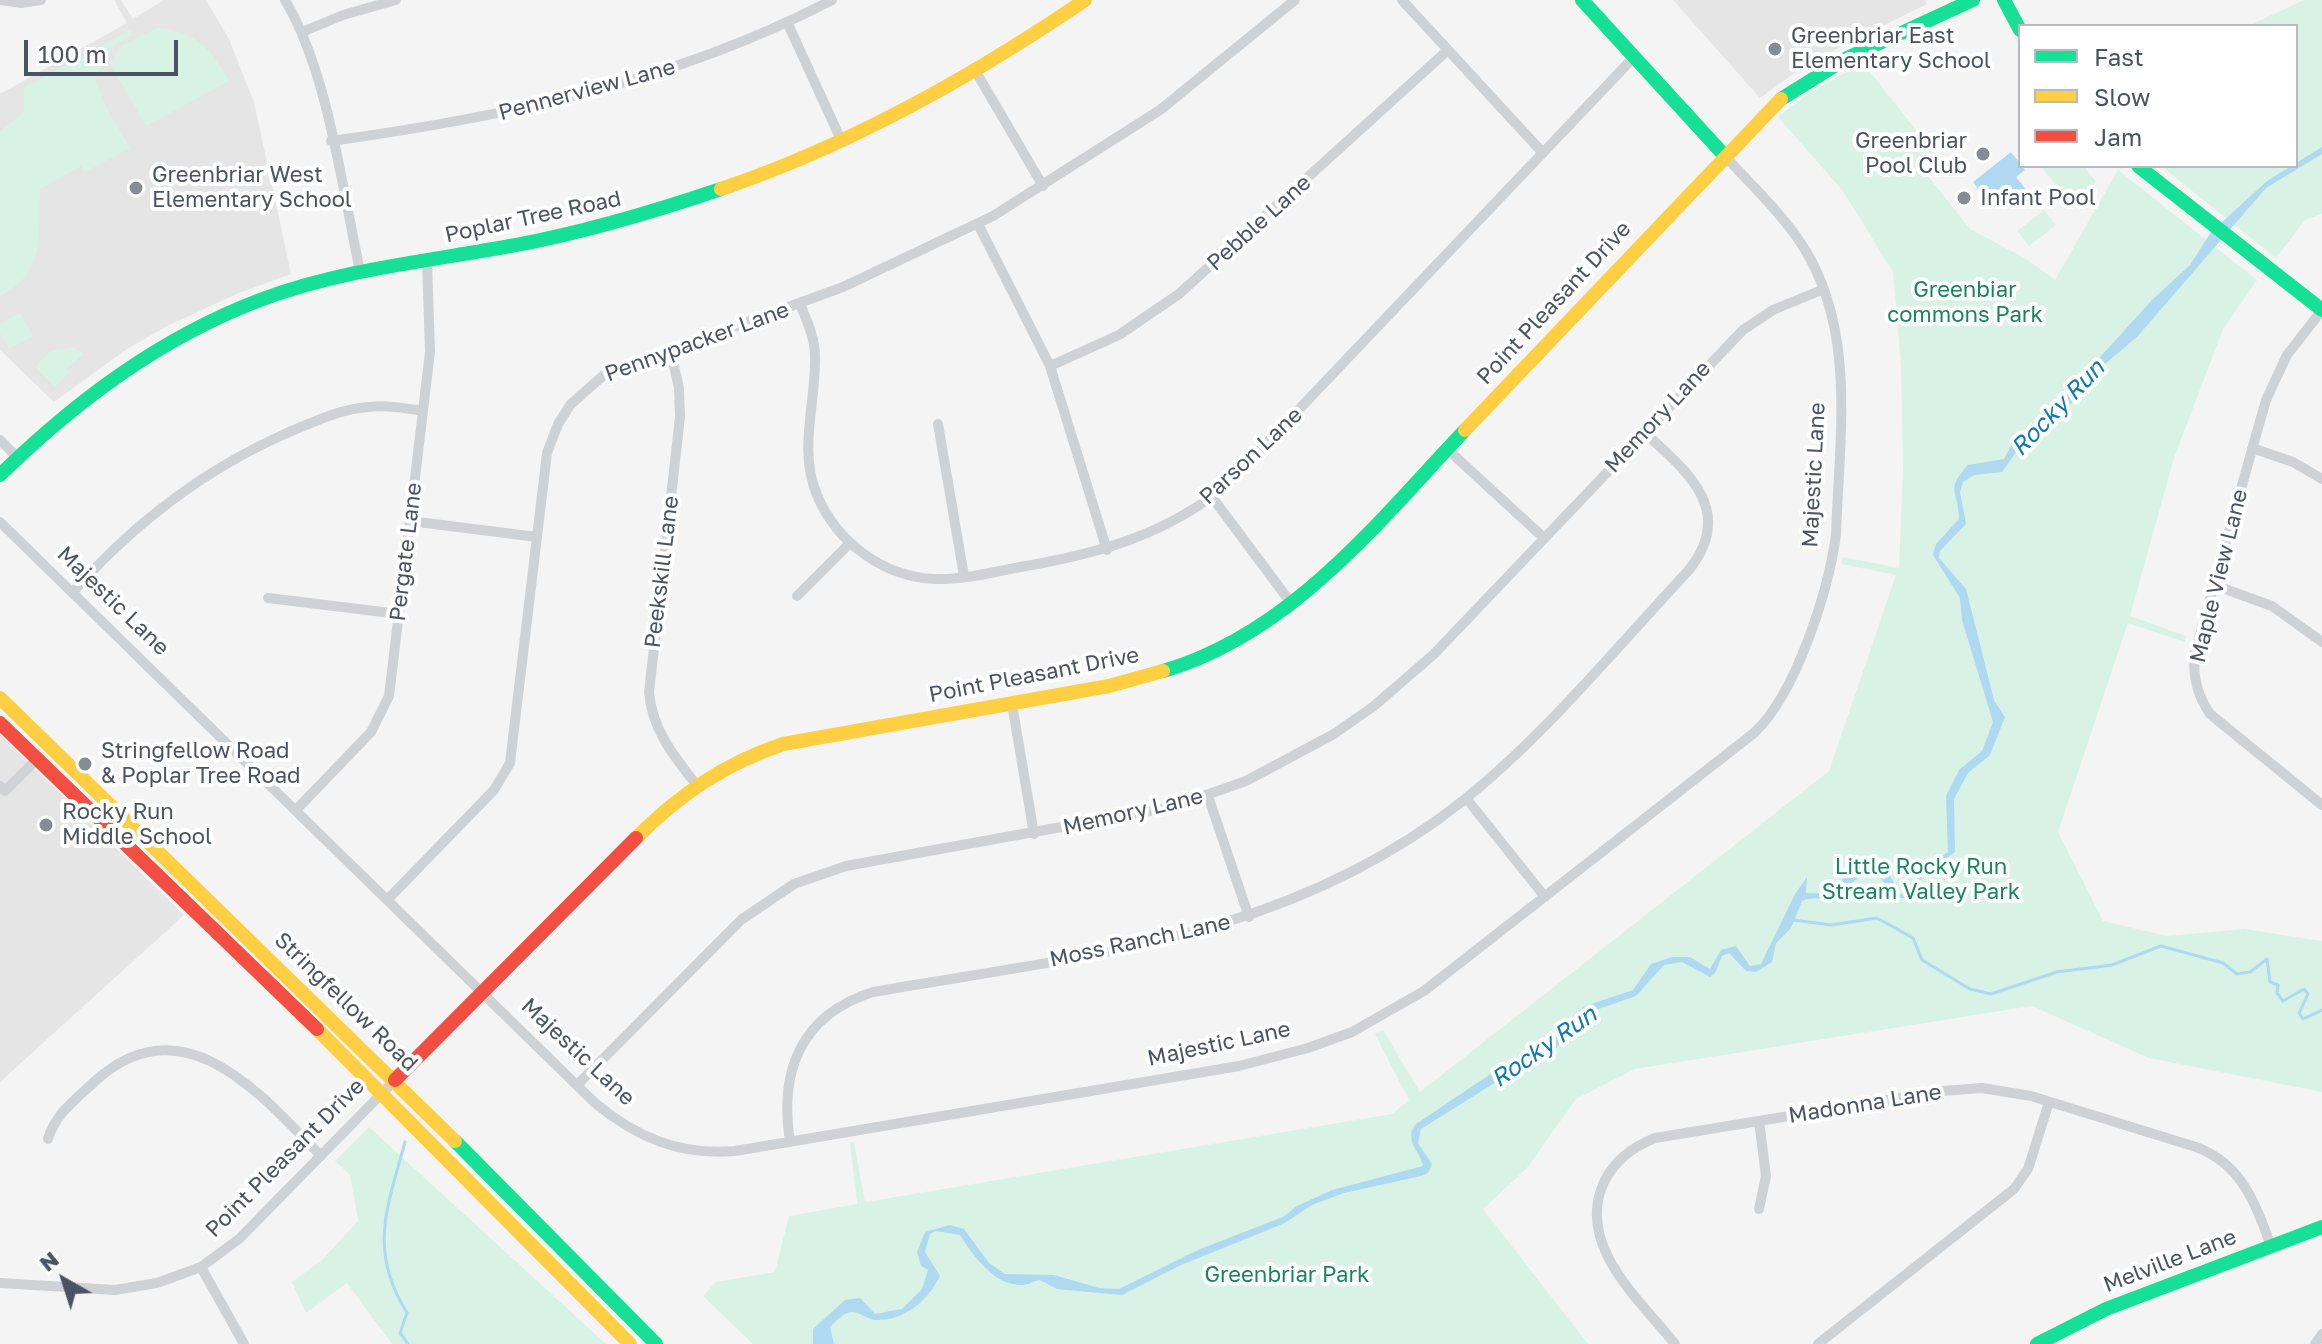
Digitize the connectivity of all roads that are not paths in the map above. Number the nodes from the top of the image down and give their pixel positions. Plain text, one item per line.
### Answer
1 (1, 0) edge
2 (41, 0) edge
3 (285, 0) edge
4 (396, 0) edge
5 (832, 0) edge
6 (1085, 0) edge
7 (1295, 0) edge
8 (1402, 0) edge
9 (1582, 0) edge
10 (1973, 0) edge
11 (2004, 0) edge
12 (787, 22) junction
13 (2018, 26) edge
14 (302, 32) junction
15 (1448, 50) junction
16 (1634, 57) junction
17 (976, 72) junction
18 (331, 141) junction
19 (842, 142) junction
20 (1543, 153) junction
21 (1724, 155) junction
22 (2141, 168) edge
23 (1043, 186) junction
24 (978, 224) junction
25 (427, 261) junction
26 (360, 271) junction
27 (1824, 289) junction
28 (800, 304) junction
29 (2322, 310) edge
30 (670, 349) junction
31 (1050, 366) junction
32 (423, 411) junction
33 (938, 424) dead end
34 (1644, 432) junction
35 (0, 440) edge
36 (2252, 448) junction
37 (1447, 449) junction
38 (17, 457) junction
39 (0, 475) edge
40 (2322, 479) edge
41 (1212, 497) junction
42 (410, 521) junction
43 (0, 522) edge
44 (537, 537) junction
45 (1544, 538) junction
46 (850, 543) junction
47 (1107, 550) junction
48 (964, 576) junction
49 (2214, 585) junction
50 (73, 592) junction
51 (797, 596) dead end
52 (268, 598) dead end
53 (1291, 603) junction
54 (399, 614) junction
55 (2322, 642) edge
56 (0, 698) edge
57 (1012, 704) junction
58 (0, 723) edge
59 (38, 758) junction
60 (695, 783) junction
61 (0, 786) edge
62 (1208, 796) junction
63 (1466, 798) junction
64 (2322, 805) edge
65 (297, 809) junction
66 (1034, 834) junction
67 (1545, 897) junction
68 (388, 899) junction
69 (1249, 917) junction
70 (482, 993) junction
71 (395, 1080) junction
72 (577, 1085) junction
73 (382, 1094) junction
74 (2049, 1102) junction
75 (1759, 1121) junction
76 (48, 1139) dead end
77 (790, 1142) junction
78 (321, 1156) junction
79 (1759, 1209) dead end
80 (2322, 1227) edge
81 (2271, 1246) junction
82 (201, 1267) junction
83 (0, 1283) edge
84 (2322, 1334) edge
85 (244, 1344) edge
86 (630, 1344) edge
87 (656, 1344) edge
88 (1675, 1344) edge
89 (1818, 1344) edge
90 (2037, 1344) edge
91 (2315, 1344) edge

1 - 2 street
3 - 14 street
4 - 14 street
5 - 12 street, Pennerview Lane
6 - 17 street, Poplar Tree Road
7 - 23 street, Pennypacker Lane
8 - 15 street
9 - 16 street, Majestic Lane
10 - 21 street, Point Pleasant Drive
11 - 13 street
12 - 18 street, Pennerview Lane
12 - 19 street
14 - 18 street
15 - 20 street
15 - 31 street, Pebble Lane
16 - 20 street, Parson Lane
16 - 21 street, Majestic Lane
17 - 19 street, Poplar Tree Road
17 - 23 street
18 - 26 street
19 - 25 street, Poplar Tree Road
20 - 41 street, Parson Lane
21 - 27 street, Majestic Lane
21 - 37 street, Point Pleasant Drive
22 - 29 street
23 - 24 street, Pennypacker Lane
24 - 28 street, Pennypacker Lane
24 - 31 street
25 - 26 street, Poplar Tree Road
25 - 32 street, Pergate Lane
26 - 38 street, Poplar Tree Road
27 - 34 street, Memory Lane
27 - 67 street, Majestic Lane
28 - 30 street, Pennypacker Lane
28 - 46 street, Parson Lane
29 - 36 street, Maple View Lane
30 - 44 street, Pennypacker Lane
30 - 60 street, Peekskill Lane
31 - 47 street
32 - 42 street, Pergate Lane
32 - 50 street
33 - 48 street
34 - 45 street, Memory Lane
34 - 63 street, Moss Ranch Lane
35 - 38 street
36 - 40 street
36 - 49 street, Maple View Lane
37 - 45 street
37 - 53 street, Point Pleasant Drive
38 - 39 street, Poplar Tree Road
41 - 47 street, Parson Lane
41 - 53 street
42 - 44 street
42 - 54 street, Pergate Lane
43 - 50 street, Majestic Lane
44 - 68 street, Pennypacker Lane
45 - 62 street, Memory Lane
46 - 48 street, Parson Lane
46 - 51 street
47 - 48 street, Parson Lane
49 - 55 street
49 - 64 street, Maple View Lane
50 - 65 street, Majestic Lane
52 - 54 street
53 - 57 street, Point Pleasant Drive
54 - 65 street, Pergate Lane
56 - 71 street, Stringfellow Road
57 - 60 street, Point Pleasant Drive
57 - 66 street
58 - 59 street, Stringfellow Road
59 - 61 street
59 - 73 street, Stringfellow Road
60 - 70 street, Point Pleasant Drive
62 - 66 street, Memory Lane
62 - 69 street
63 - 67 street
63 - 69 street, Moss Ranch Lane
65 - 68 street, Majestic Lane
66 - 72 street, Memory Lane
67 - 77 street, Majestic Lane
68 - 70 street, Majestic Lane
69 - 77 street, Moss Ranch Lane
70 - 71 street, Point Pleasant Drive
70 - 72 street, Majestic Lane
71 - 73 street, Point Pleasant Drive
71 - 87 street, Stringfellow Road
72 - 77 street, Majestic Lane
73 - 78 street, Point Pleasant Drive
73 - 86 street, Stringfellow Road
74 - 75 street, Madonna Lane
74 - 81 street, Madonna Lane
74 - 89 street
75 - 79 street
75 - 88 street, Madonna Lane
76 - 78 street
78 - 82 street, Point Pleasant Drive
80 - 81 street, Melville Lane
81 - 90 street, Melville Lane
82 - 83 street, Point Pleasant Drive
82 - 85 street, Point Pleasant Drive
84 - 91 street

